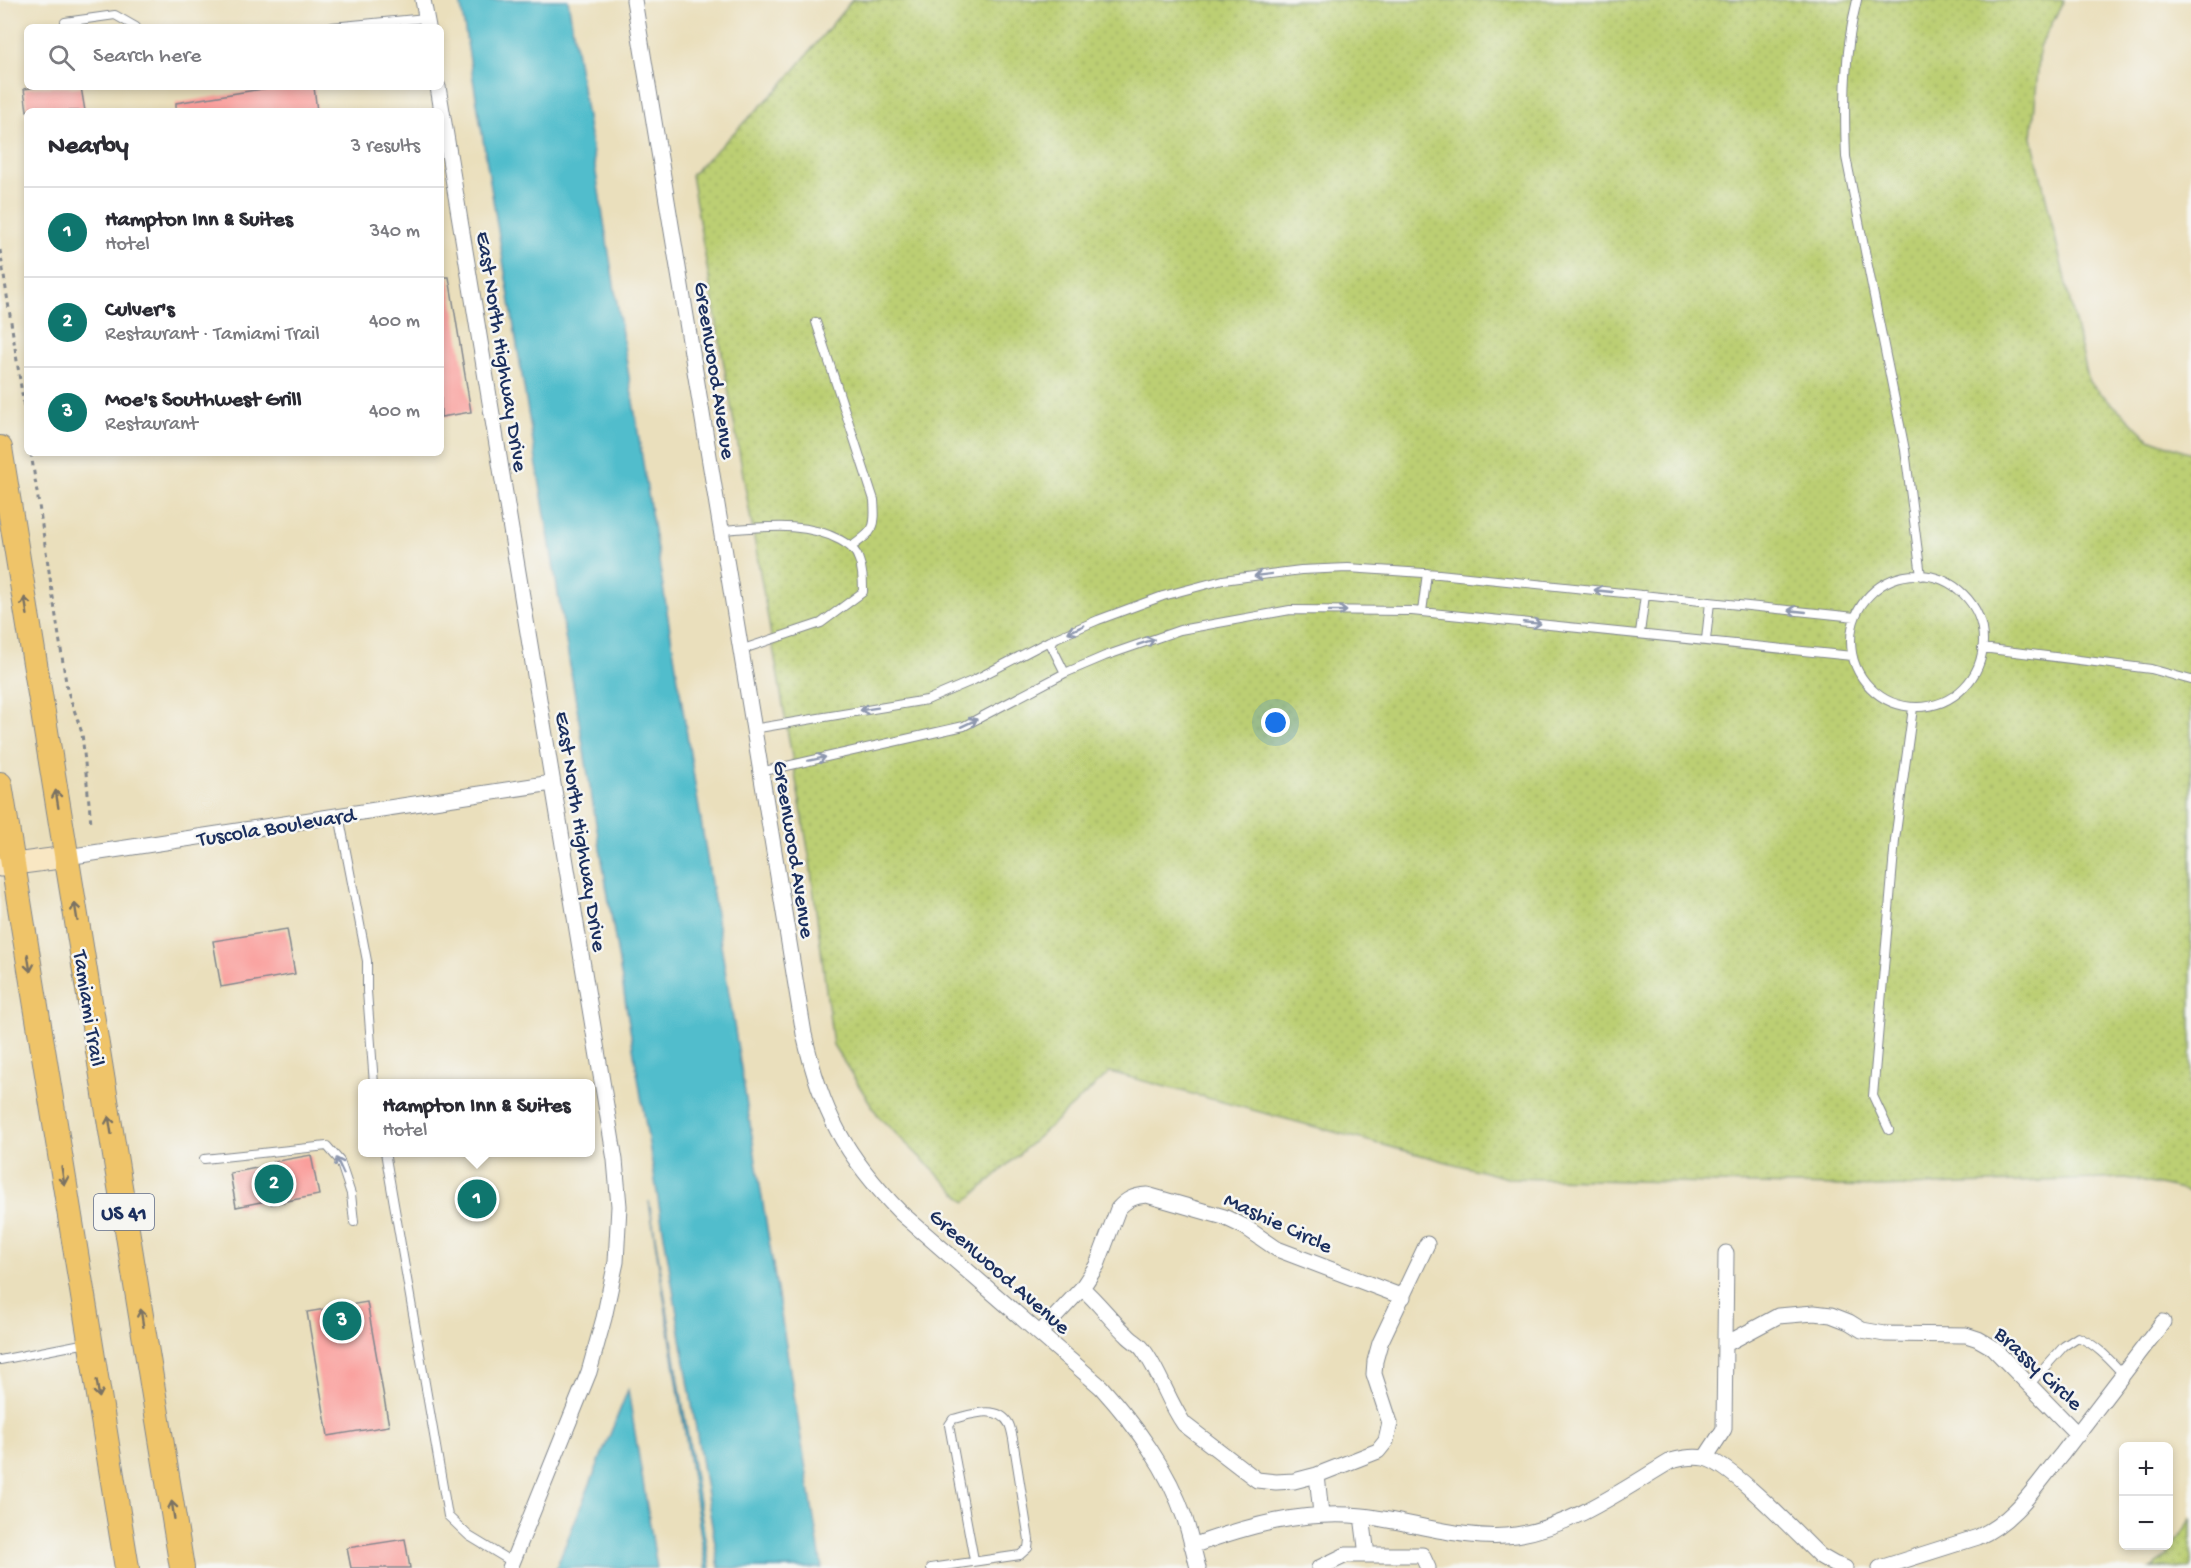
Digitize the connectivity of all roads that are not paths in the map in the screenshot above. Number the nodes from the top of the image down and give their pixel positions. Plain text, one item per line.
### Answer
1 (423, 0) edge
2 (634, 0) edge
3 (1857, 0) edge
4 (65, 22) dead end
5 (427, 22) edge
6 (131, 24) edge
7 (389, 24) edge
8 (438, 90) edge
9 (441, 108) edge
10 (444, 124) edge
11 (816, 322) dead end
12 (0, 448) edge
13 (720, 530) junction
14 (851, 547) junction
15 (1427, 573) junction
16 (1921, 576) junction
17 (1645, 595) junction
18 (1710, 602) junction
19 (1422, 612) junction
20 (1855, 617) junction
21 (1640, 633) junction
22 (1706, 640) junction
23 (1049, 641) junction
24 (1982, 648) junction
25 (740, 650) junction
26 (1852, 656) junction
27 (1065, 673) junction
28 (2191, 680) edge
29 (1913, 708) junction
30 (753, 729) junction
31 (760, 772) junction
32 (552, 783) junction
33 (0, 784) edge
34 (339, 815) junction
35 (67, 857) junction
36 (6, 864) edge
37 (374, 1079) edge
38 (1889, 1130) dead end
39 (386, 1157) edge
40 (204, 1159) dead end
41 (354, 1222) dead end
42 (1427, 1244) dead end
43 (1726, 1253) dead end
44 (1082, 1288) junction
45 (1403, 1297) junction
46 (2163, 1322) dead end
47 (1040, 1333) junction
48 (90, 1343) junction
49 (1726, 1344) junction
50 (0, 1360) edge
51 (2123, 1374) junction
52 (2029, 1385) junction
53 (2078, 1434) junction
54 (1705, 1458) junction
55 (1317, 1475) junction
56 (1321, 1514) junction
57 (1362, 1516) junction
58 (1192, 1546) junction
59 (1366, 1555) junction
60 (974, 1560) junction
61 (1909, 1563) edge
62 (511, 1565) edge
63 (127, 1568) edge
64 (182, 1568) edge
65 (931, 1568) edge
66 (1198, 1568) edge
67 (1318, 1568) edge
68 (1428, 1568) edge
69 (1845, 1568) edge
70 (1880, 1568) edge

1 - 5 street
2 - 13 street, Greenwood Avenue
3 - 16 lane
4 - 6 lane
5 - 7 lane
8 - 9 street, East North Highway Drive
10 - 32 street, East North Highway Drive
11 - 14 lane
35 -> 12 main road, Tamiami Trail / US 41
13 - 14 lane
13 - 25 street, Greenwood Avenue
14 - 25 lane
17 -> 15 lane
15 - 19 lane
15 -> 23 lane
16 - 20 lane
16 - 24 lane
17 - 18 lane
17 - 21 lane
20 -> 18 lane
18 - 22 lane
19 -> 21 lane
27 -> 19 lane
20 - 26 lane
21 - 22 lane
22 - 26 lane
23 - 27 lane
23 -> 30 lane
24 - 28 lane
24 - 29 lane
25 - 30 street, Greenwood Avenue
26 - 29 lane
31 -> 27 lane
29 - 38 lane
30 - 31 street, Greenwood Avenue
31 - 47 street, Greenwood Avenue
32 - 34 street, Tuscola Boulevard
32 - 62 street, East North Highway Drive
33 - 36 main road, US 41
34 - 35 street, Tuscola Boulevard
34 - 37 lane
35 - 36 street, Tuscola Boulevard
64 -> 35 main road, Tamiami Trail / US 41
36 -> 48 main road, US 41
39 - 62 lane
41 -> 40 lane
42 - 45 street
43 - 49 street
44 - 45 street, Mashie Circle
44 - 47 street, Mashie Circle
44 - 55 street
45 - 55 street
46 - 51 street
47 - 58 street, Greenwood Avenue
48 - 50 lane
48 -> 63 main road, US 41
49 - 52 street, Brassy Circle
49 - 54 street
51 - 52 lane
51 - 53 street
52 - 53 street, Brassy Circle
53 - 61 street, Brassy Circle
54 - 57 street
54 - 69 street
55 - 56 street
56 - 57 street
56 - 58 street
57 - 59 street
58 - 66 street, Greenwood Avenue
59 - 67 street
59 - 68 street
60 - 60 lane
60 - 65 lane
61 - 70 street, Brassy Circle

